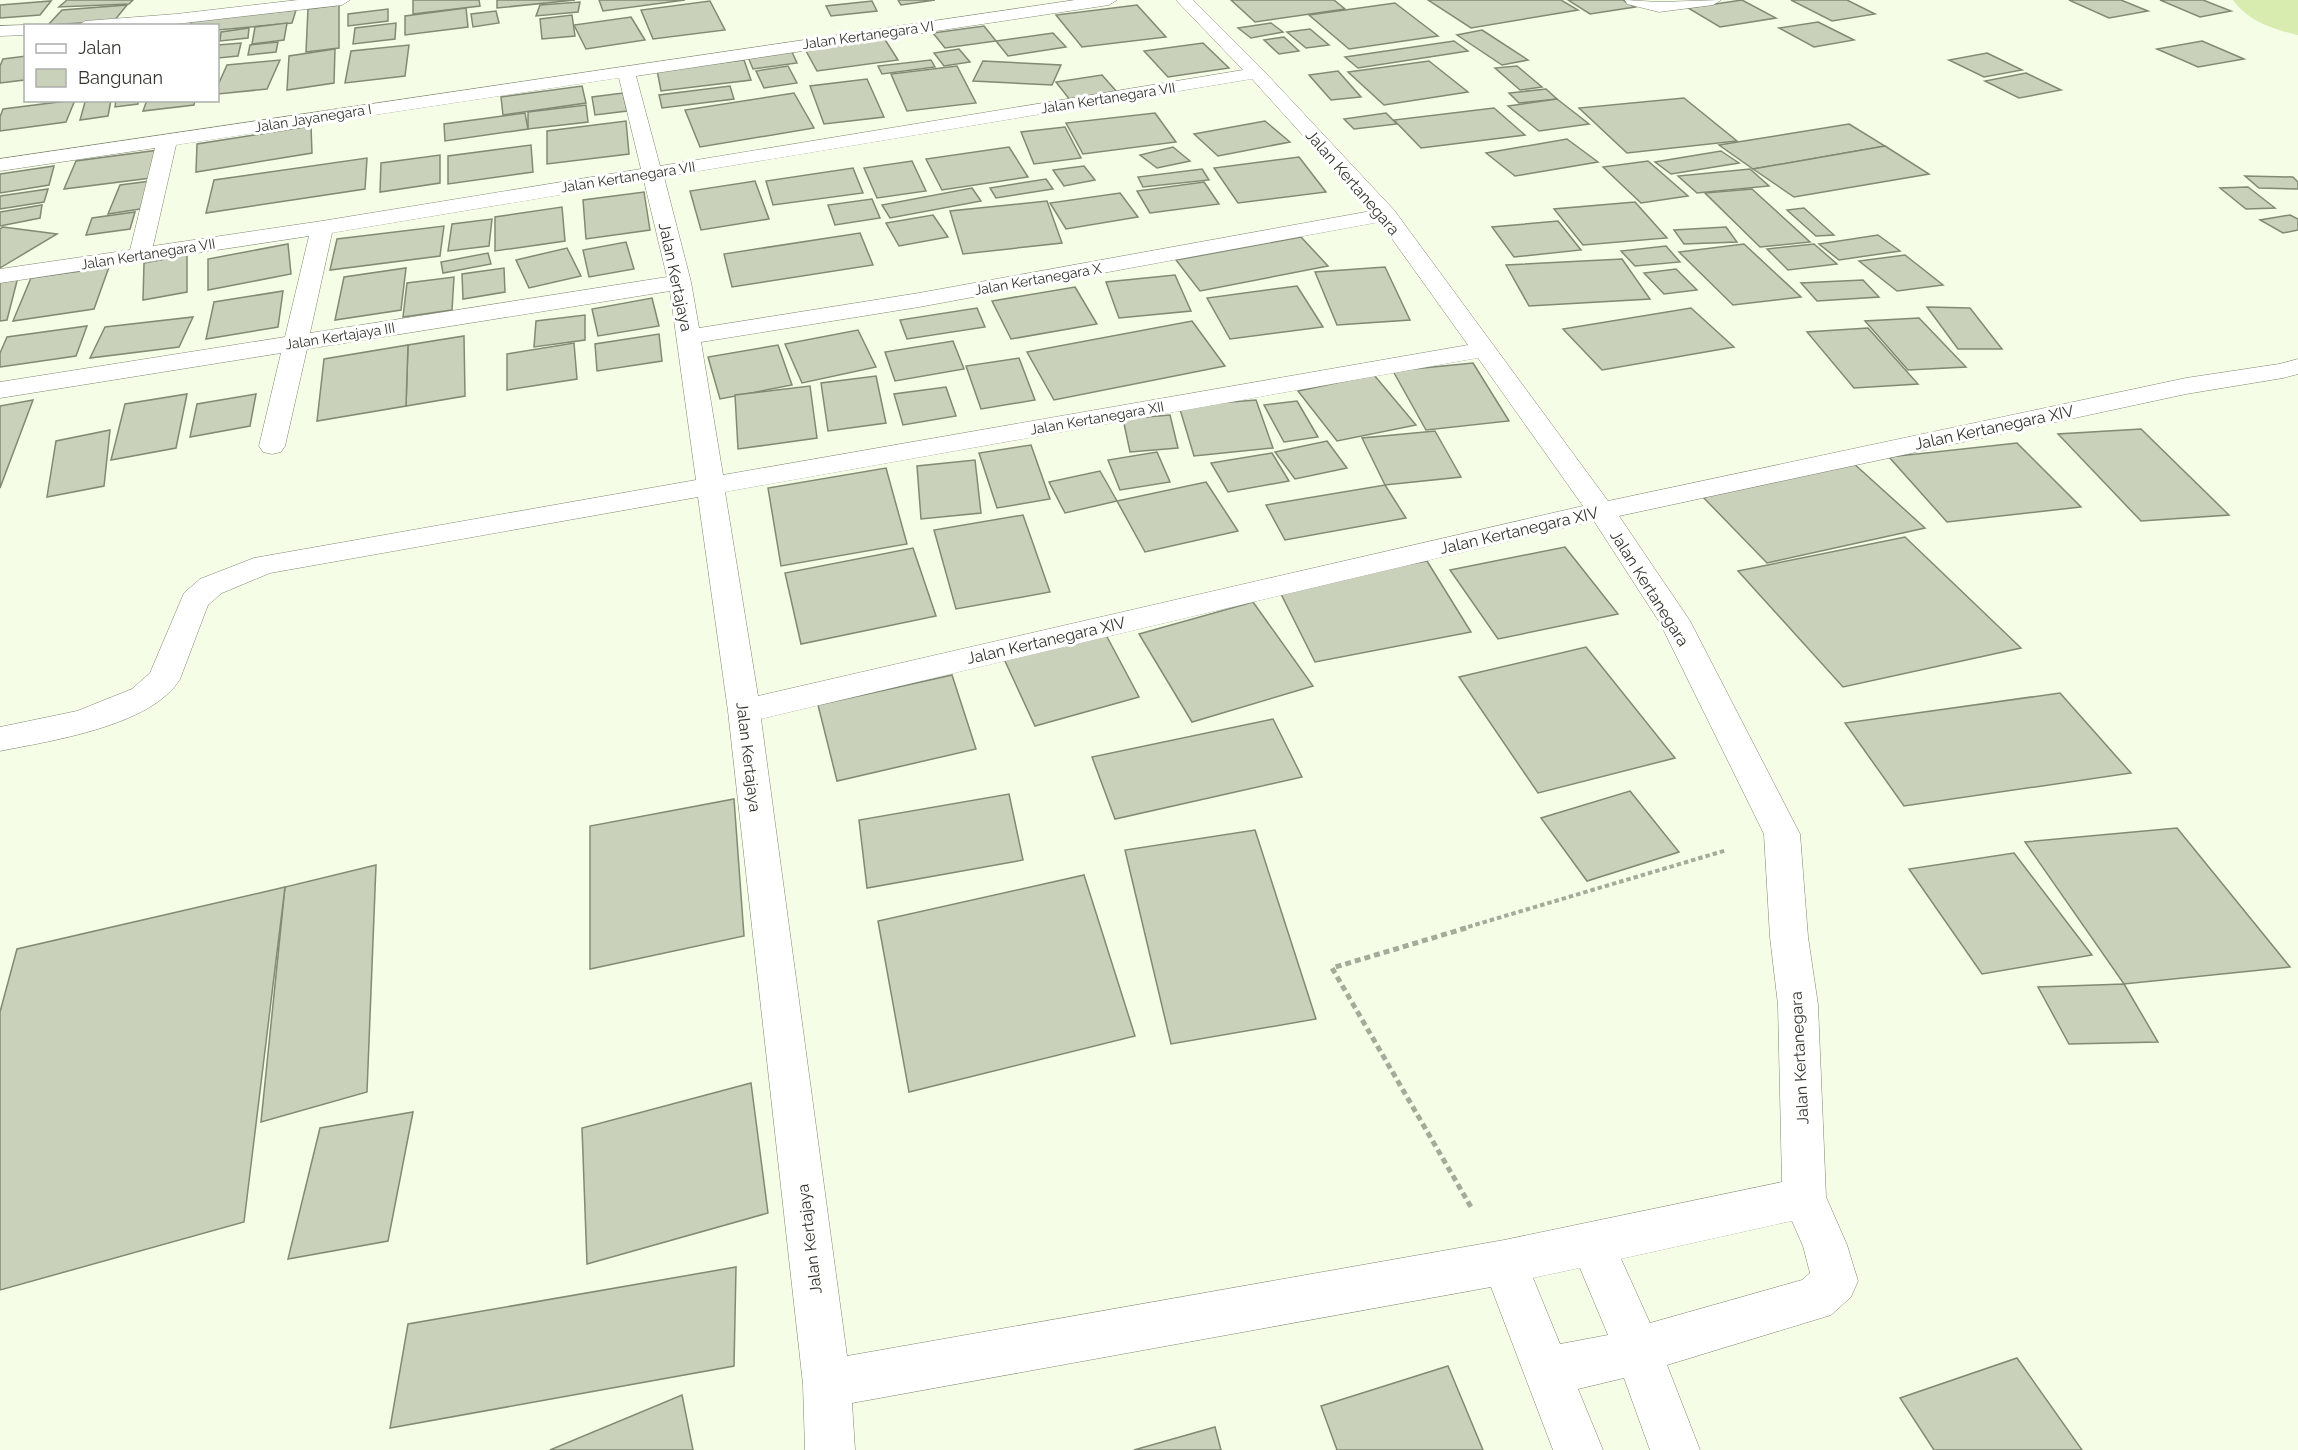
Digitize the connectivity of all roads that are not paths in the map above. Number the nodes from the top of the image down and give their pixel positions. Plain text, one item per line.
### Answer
1 (342, 0) edge
2 (1109, 0) edge
3 (1184, 0) edge
4 (1633, 0) edge
5 (1713, 0) edge
6 (111, 24) edge
7 (24, 30) edge
8 (0, 31) edge
9 (626, 71) junction
10 (1256, 73) junction
11 (166, 140) junction
12 (0, 165) edge
13 (653, 173) junction
14 (1386, 214) junction
15 (322, 228) junction
16 (140, 255) junction
17 (0, 276) edge
18 (680, 282) junction
19 (688, 338) junction
20 (297, 344) junction
21 (1483, 350) junction
22 (2298, 366) edge
23 (0, 390) edge
24 (272, 446) dead end
25 (711, 487) junction
26 (1601, 511) junction
27 (744, 711) junction
28 (0, 739) edge
29 (1804, 1198) junction
30 (1593, 1244) junction
31 (1504, 1262) junction
32 (1638, 1350) junction
33 (1546, 1370) junction
34 (826, 1384) junction
35 (830, 1450) edge
36 (1578, 1450) edge
37 (1675, 1450) edge

1 - 6 street
2 - 9 street, Jalan Kertanegara VI
3 - 10 street, Jalan Kertanegara
4 - 5 street
7 - 8 street
9 - 11 street, Jalan Jayanegara I
9 - 13 street, Jalan Kertajaya
10 - 13 street, Jalan Kertanegara VII
10 - 14 street, Jalan Kertanegara
11 - 12 street, Jalan Jayanegara I
11 - 16 street
13 - 15 street, Jalan Kertanegara VII
13 - 18 street, Jalan Kertajaya
14 - 19 street, Jalan Kertanegara X
14 - 21 street, Jalan Kertanegara
15 - 16 street, Jalan Kertanegara VII
15 - 20 street
16 - 17 street, Jalan Kertanegara VII
18 - 19 street, Jalan Kertajaya
18 - 20 street, Jalan Kertajaya III
19 - 25 street, Jalan Kertajaya
20 - 23 street, Jalan Kertajaya III
20 - 24 street
21 - 25 street, Jalan Kertanegara XII
21 - 26 street, Jalan Kertanegara
22 - 26 street, Jalan Kertanegara XIV
25 - 27 street, Jalan Kertajaya
25 - 28 street, Jalan Kertanegara XII
26 - 27 street, Jalan Kertanegara XIV
26 - 29 street, Jalan Kertanegara
27 - 34 street, Jalan Kertajaya
29 - 30 street
29 - 32 street
30 - 31 street
30 - 32 street
31 - 33 street
31 - 34 street
32 - 33 street
32 - 37 street
33 - 36 street
34 - 35 street, Jalan Kertajaya

